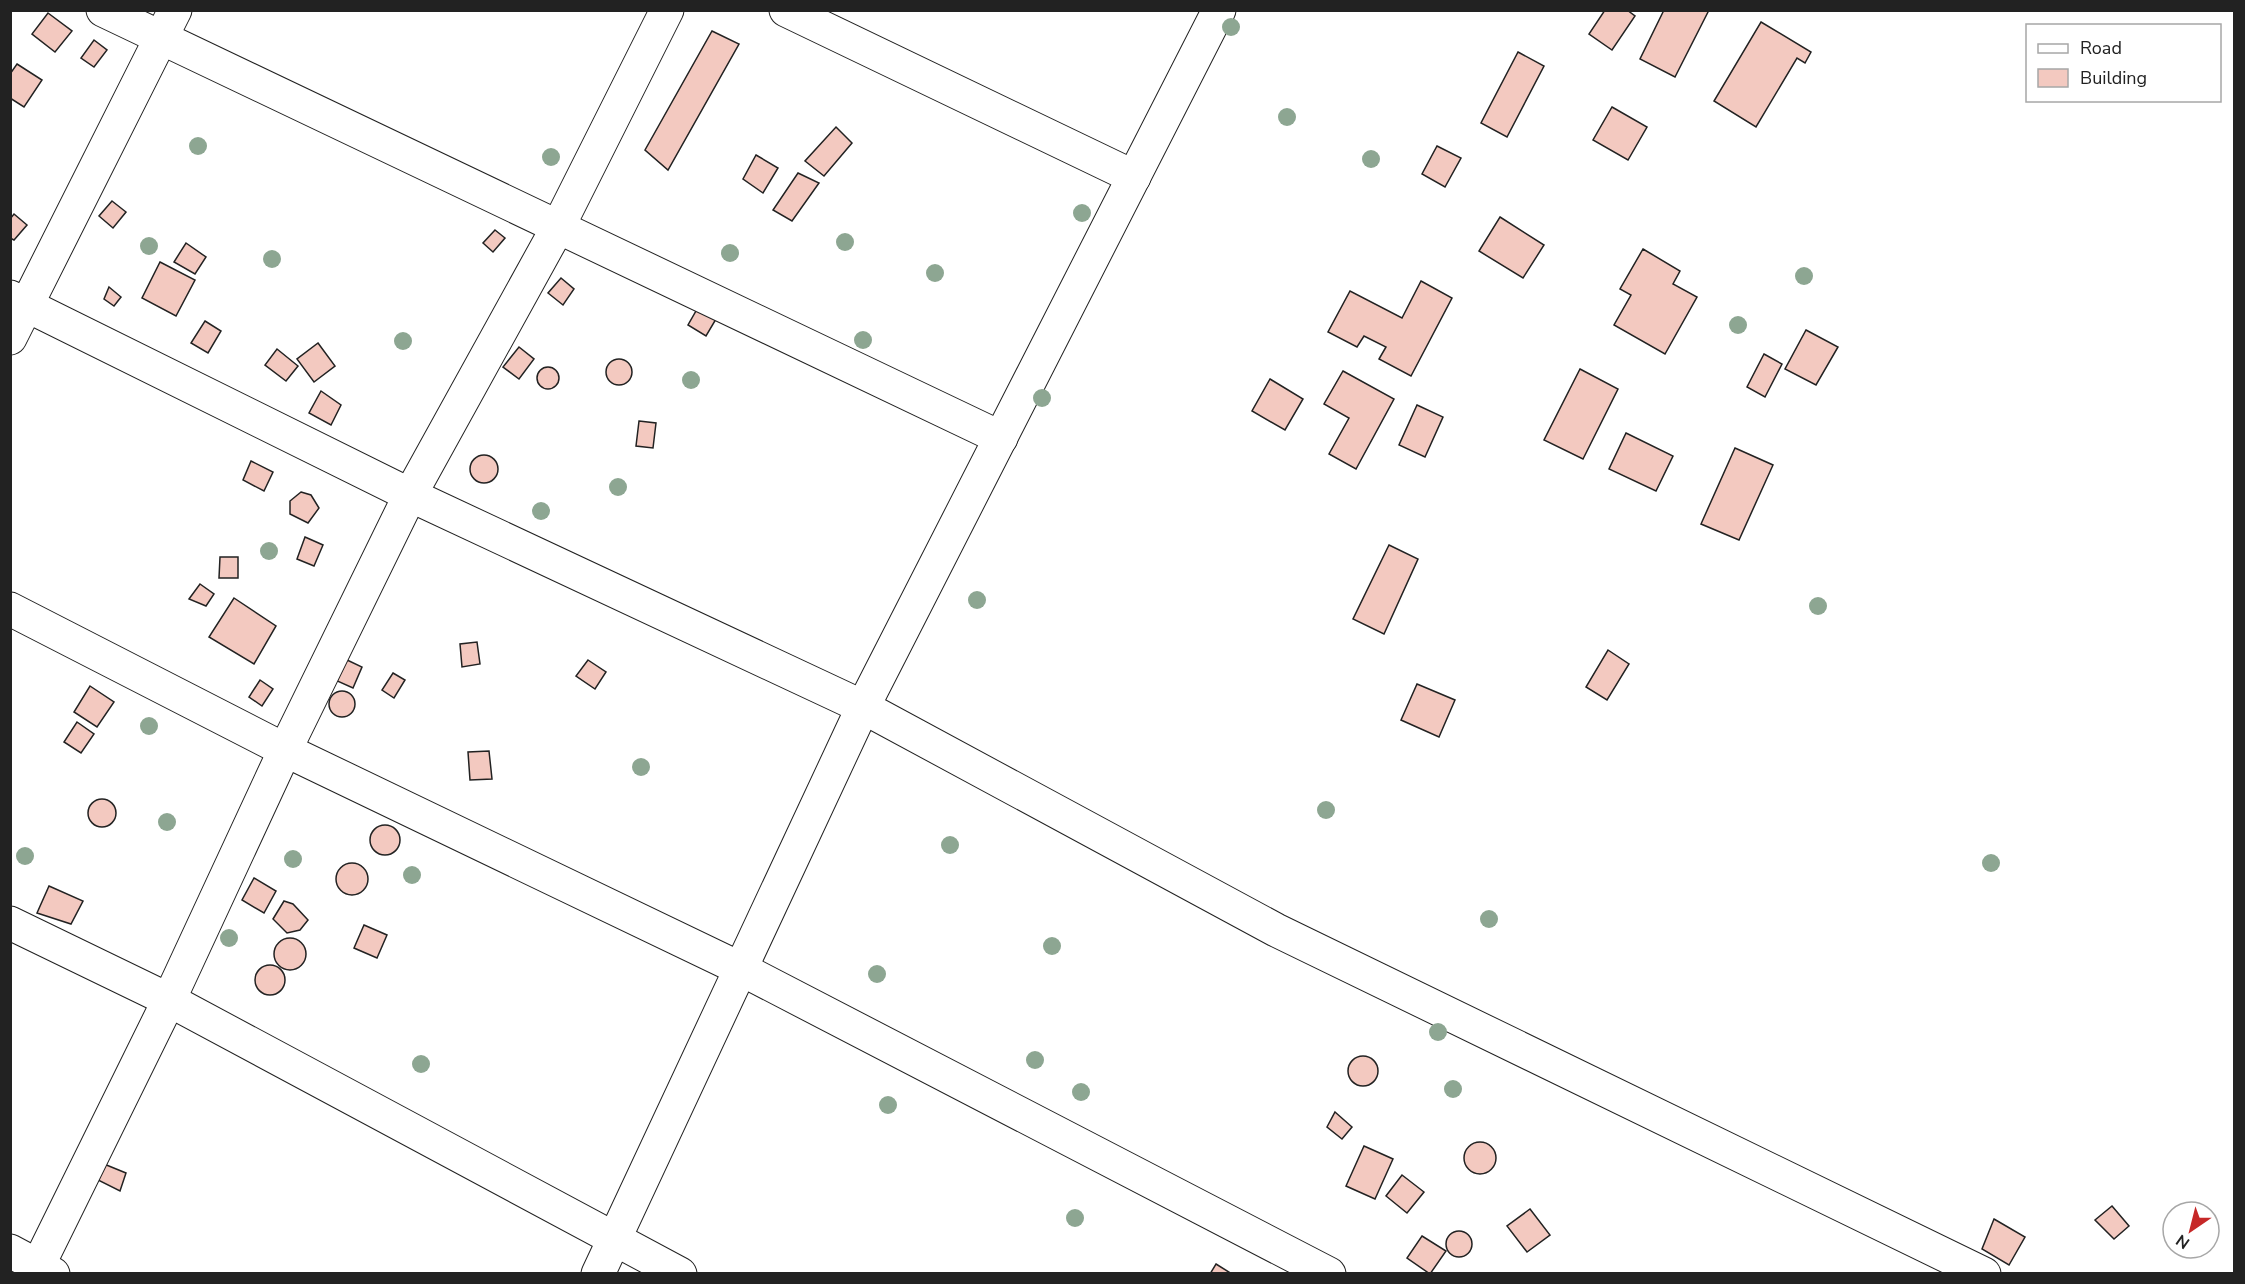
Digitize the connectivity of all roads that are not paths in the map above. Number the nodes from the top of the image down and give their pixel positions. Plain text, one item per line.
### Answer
1 (103, 10) edge
2 (667, 10) edge
3 (786, 10) edge
4 (1219, 10) edge
5 (168, 24) edge
6 (1134, 177) junction
7 (558, 227) junction
8 (18, 301) edge
9 (10, 338) edge
10 (1001, 438) junction
11 (410, 495) junction
12 (10, 609) edge
13 (863, 706) junction
14 (285, 750) junction
15 (10, 923) edge
16 (741, 969) junction
17 (170, 1000) junction
18 (615, 1240) junction
19 (34, 1266) edge
20 (598, 1274) edge
21 (680, 1274) edge
22 (1329, 1274) edge
23 (1984, 1274) edge

1 - 5 street
2 - 7 street
3 - 6 street
4 - 6 street
5 - 7 street
5 - 8 street
6 - 10 street
7 - 10 street
7 - 11 street
8 - 9 street
8 - 11 street
10 - 13 street
11 - 13 street
11 - 14 street
12 - 14 street
13 - 16 street
13 - 23 street
14 - 16 street
14 - 17 street
15 - 17 street
16 - 18 street
16 - 22 street
17 - 18 street
17 - 19 street
18 - 20 street
18 - 21 street

